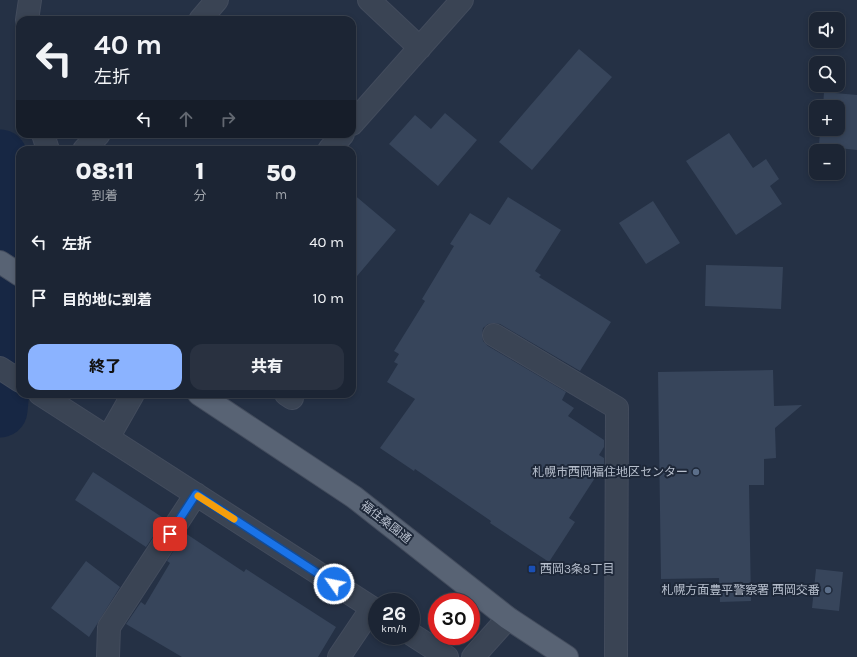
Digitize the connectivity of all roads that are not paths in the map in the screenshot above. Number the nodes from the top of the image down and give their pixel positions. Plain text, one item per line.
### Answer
1 (30, 0) edge
2 (218, 0) edge
3 (369, 0) edge
4 (462, 0) edge
5 (28, 16) edge
6 (204, 16) edge
7 (420, 48) junction
8 (356, 120) edge
9 (95, 138) edge
10 (340, 138) edge
11 (88, 146) edge
12 (332, 146) edge
13 (0, 262) edge
14 (16, 272) edge
15 (494, 335) dead end
16 (0, 368) edge
17 (16, 378) edge
18 (46, 398) edge
19 (131, 398) edge
20 (205, 398) edge
21 (108, 438) junction
22 (196, 494) junction
23 (368, 606) edge
24 (368, 618) edge
25 (508, 618) junction
26 (420, 640) edge
27 (108, 657) edge
28 (339, 657) edge
29 (447, 657) edge
30 (472, 657) edge
31 (567, 657) edge
32 (616, 657) edge

1 - 5 street
2 - 6 street
3 - 7 street
4 - 7 street
7 - 8 street
9 - 11 street
10 - 12 street
13 - 14 main road
15 - 32 street
16 - 17 street
18 - 21 street
19 - 21 street
20 - 25 main road, 福住桑園通
21 - 22 street
22 - 23 street
22 - 27 street
24 - 28 street
25 - 30 street
25 - 31 main road, 福住桑園通
26 - 29 street

